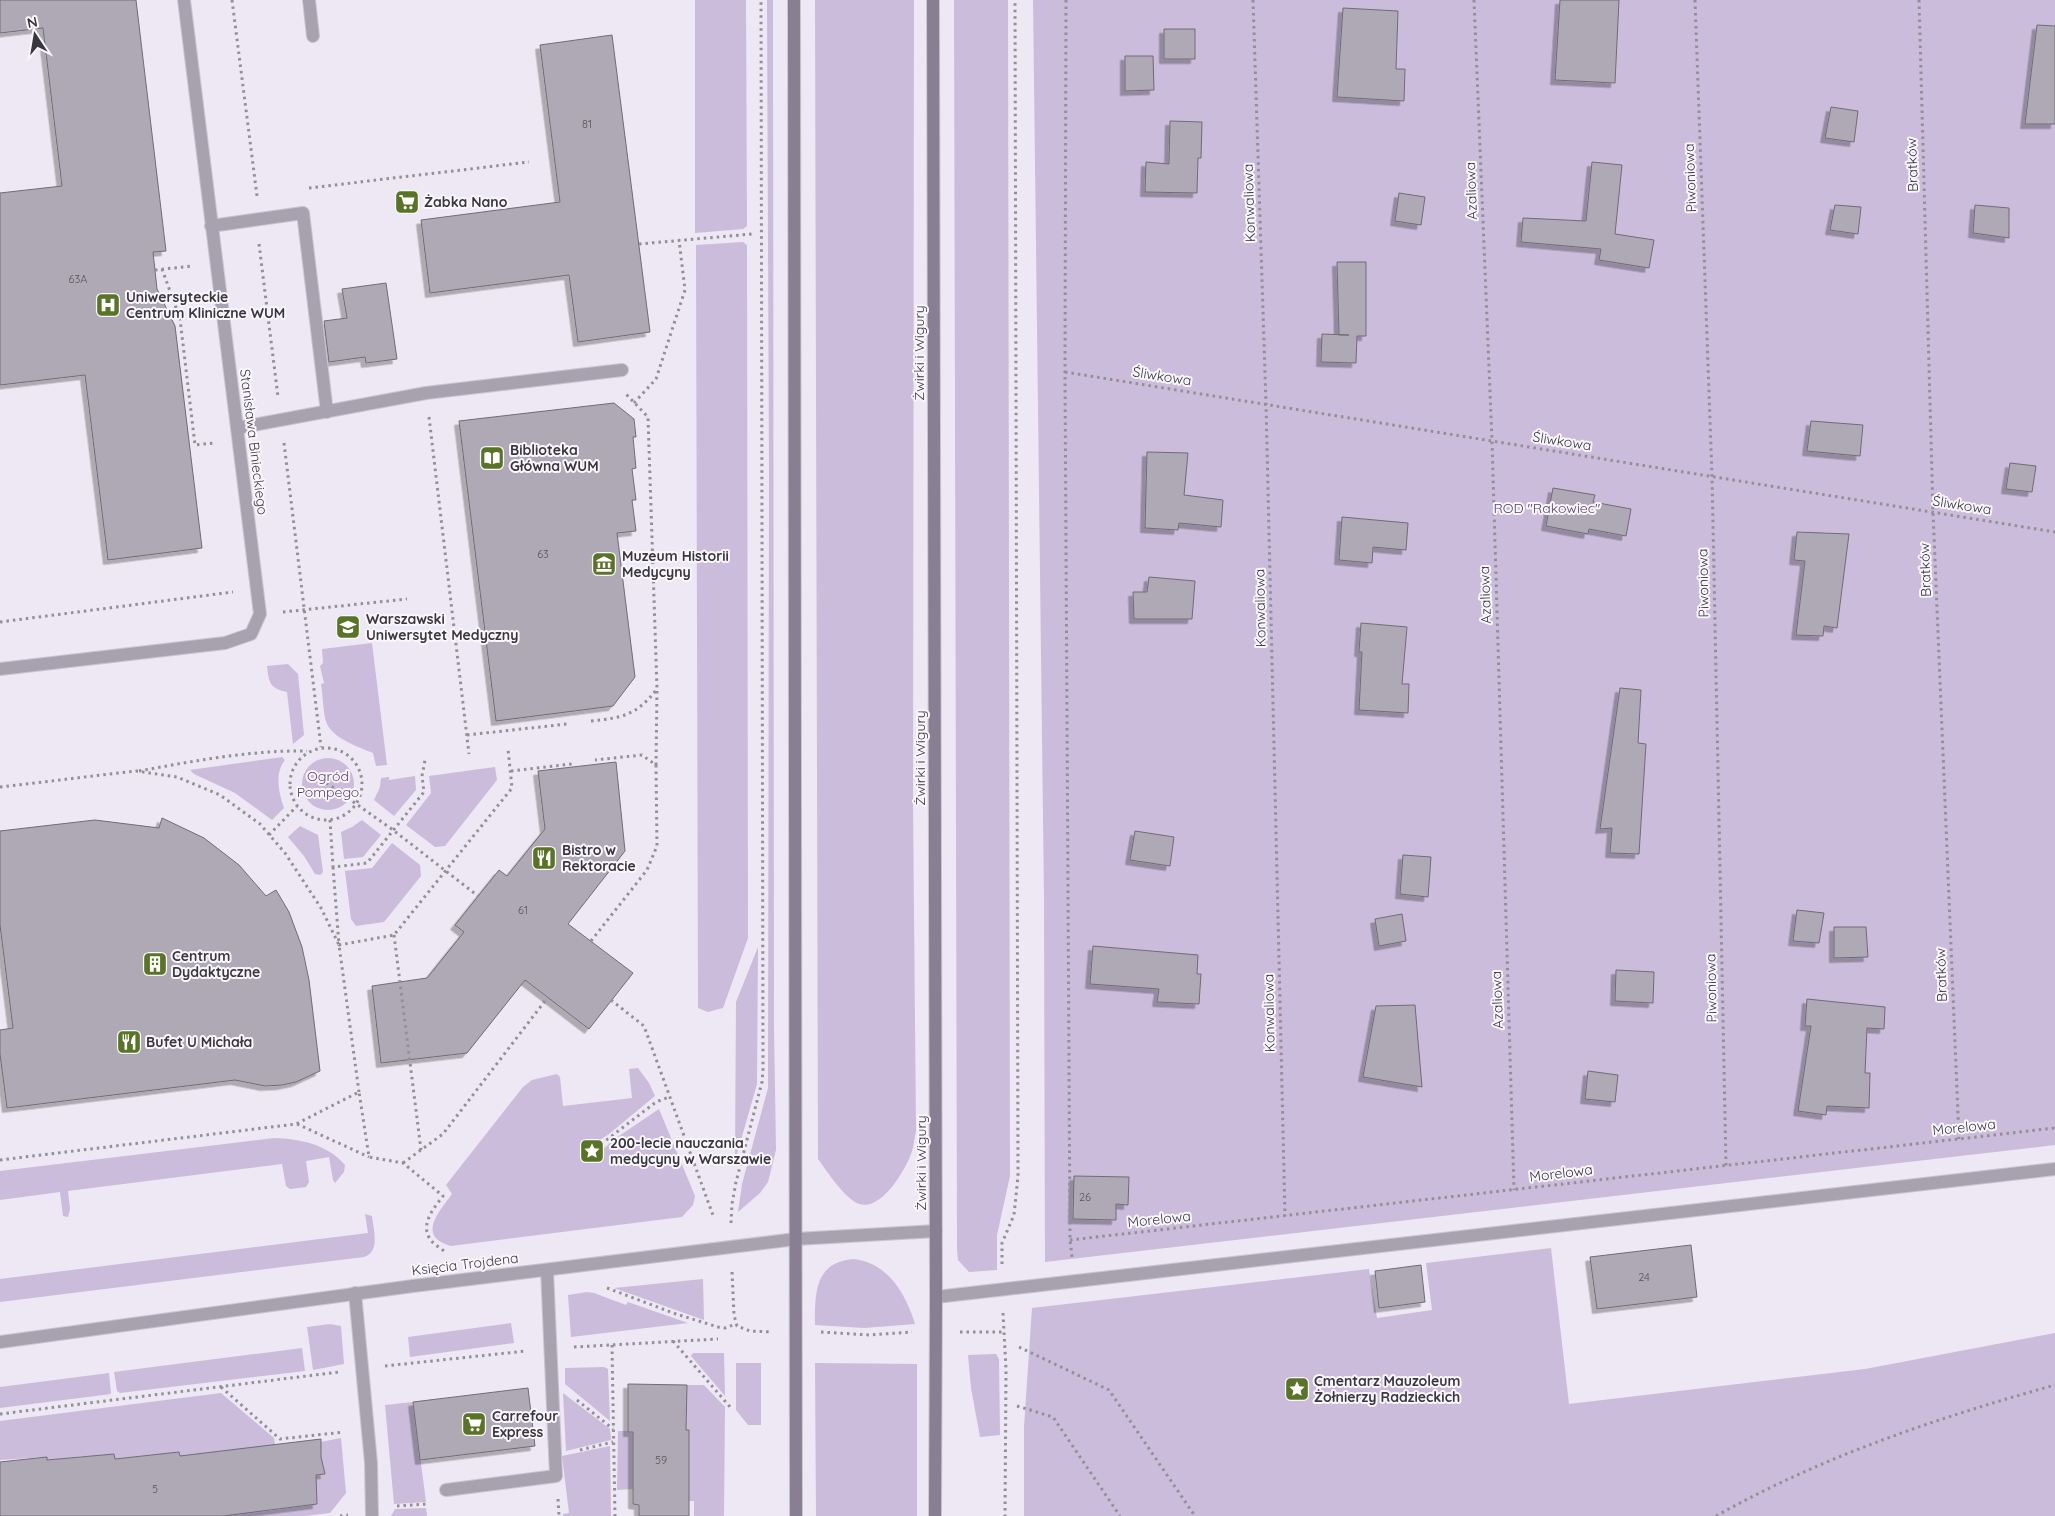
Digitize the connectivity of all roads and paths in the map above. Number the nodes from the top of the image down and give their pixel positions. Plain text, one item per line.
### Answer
1 (184, 0) edge
2 (232, 0) edge
3 (309, 0) edge
4 (761, 0) edge
5 (794, 0) edge
6 (933, 0) edge
7 (1015, 0) edge
8 (1066, 0) edge
9 (1254, 0) edge
10 (1474, 0) edge
11 (1694, 0) edge
12 (1919, 0) edge
13 (313, 36) dead end
14 (529, 162) dead end
15 (305, 189) dead end
16 (266, 194) dead end
17 (256, 218) junction
18 (211, 226) junction
19 (752, 234) dead end
20 (678, 240) junction
21 (639, 244) dead end
22 (195, 266) dead end
23 (162, 269) junction
24 (155, 270) dead end
25 (622, 370) dead end
26 (1065, 372) junction
27 (620, 388) dead end
28 (426, 393) junction
29 (634, 403) junction
30 (1266, 404) junction
31 (327, 412) junction
32 (281, 420) junction
33 (237, 428) junction
34 (1492, 441) junction
35 (217, 442) dead end
36 (1712, 476) junction
37 (1934, 512) junction
38 (2055, 532) edge
39 (236, 592) dead end
40 (407, 599) dead end
41 (305, 610) junction
42 (279, 612) dead end
43 (0, 622) edge
44 (0, 669) edge
45 (657, 689) junction
46 (591, 721) dead end
47 (567, 724) dead end
48 (467, 735) junction
49 (321, 747) junction
50 (508, 749) dead end
51 (307, 751) junction
52 (469, 754) dead end
53 (425, 760) dead end
54 (596, 760) dead end
55 (572, 764) dead end
56 (656, 765) junction
57 (136, 771) junction
58 (510, 772) junction
59 (321, 779) dead end
60 (0, 787) edge
61 (357, 805) junction
62 (297, 806) junction
63 (330, 820) junction
64 (393, 830) junction
65 (269, 835) junction
66 (334, 867) junction
67 (446, 870) junction
68 (478, 896) dead end
69 (394, 935) junction
70 (591, 941) dead end
71 (339, 945) junction
72 (548, 997) dead end
73 (611, 1000) dead end
74 (359, 1092) junction
75 (669, 1098) junction
76 (296, 1124) junction
77 (2055, 1128) edge
78 (1959, 1139) junction
79 (596, 1148) dead end
80 (421, 1150) junction
81 (369, 1157) junction
82 (0, 1160) edge
83 (403, 1164) junction
84 (1726, 1166) junction
85 (2055, 1168) edge
86 (1514, 1190) junction
87 (1285, 1216) junction
88 (714, 1218) dead end
89 (731, 1219) dead end
90 (936, 1231) junction
91 (796, 1239) junction
92 (1070, 1240) junction
93 (445, 1252) dead end
94 (1072, 1259) dead end
95 (547, 1270) junction
96 (1002, 1270) dead end
97 (732, 1284) dead end
98 (603, 1286) dead end
99 (355, 1293) junction
100 (936, 1298) junction
101 (1003, 1308) dead end
102 (736, 1324) junction
103 (762, 1332) dead end
104 (814, 1332) dead end
105 (917, 1332) dead end
106 (953, 1332) dead end
107 (1004, 1332) junction
108 (673, 1341) dead end
109 (0, 1342) edge
110 (612, 1344) dead end
111 (1019, 1347) dead end
112 (552, 1379) junction
113 (2055, 1385) edge
114 (221, 1387) dead end
115 (1017, 1406) dead end
116 (731, 1408) dead end
117 (613, 1430) junction
118 (345, 1441) dead end
119 (613, 1442) junction
120 (555, 1456) junction
121 (446, 1490) joint
122 (388, 1507) dead end
123 (347, 1508) dead end
124 (346, 1515) edge
125 (372, 1516) edge
126 (615, 1516) edge
127 (796, 1516) edge
128 (935, 1516) edge
129 (1005, 1516) edge
130 (1120, 1516) edge
131 (1195, 1516) edge
132 (1716, 1516) edge

1 - 18 street, Stanisława Binieckiego
2 - 16 path
3 - 13 street
4 - 89 path
5 - 91 main road
6 - 90 main road, Żwirki i Wigury
7 - 96 path
8 - 26 path
9 - 30 path, Konwaliowa
10 - 34 path, Azaliowa
11 - 36 path, Piwoniowa
12 - 37 path, Bratków
14 - 15 path
17 - 18 street
17 - 31 street
17 - 32 path
18 - 33 street, Stanisława Binieckiego
19 - 20 path
20 - 21 path
20 - 29 path
22 - 23 path
23 - 24 path
23 - 35 path
25 - 28 street
26 - 30 path, Śliwkowa
26 - 92 path
27 - 29 path
28 - 31 street
28 - 48 path
29 - 45 path
30 - 34 path, Śliwkowa
30 - 87 path, Konwaliowa
31 - 32 street
32 - 33 street
32 - 41 path
33 - 44 street, Stanisława Binieckiego
34 - 36 path, Śliwkowa
34 - 86 path, Azaliowa
36 - 37 path, Śliwkowa
36 - 84 path, Piwoniowa
37 - 38 path, Śliwkowa
37 - 78 path, Bratków
39 - 43 path
40 - 41 path
41 - 42 path
41 - 49 path
45 - 46 path
45 - 56 path
47 - 48 path
48 - 52 path
49 - 51 path
49 - 61 path
50 - 58 path
51 - 57 path
51 - 62 path
53 - 64 path
54 - 56 path
55 - 58 path
56 - 70 path
57 - 60 path
57 - 65 path
58 - 67 path
59 - 61 path
61 - 63 path
61 - 64 path
62 - 63 path
62 - 65 path
63 - 66 path
64 - 66 path
64 - 67 path
65 - 71 path
66 - 71 path
67 - 68 path
67 - 69 path
69 - 71 path
69 - 80 path
71 - 74 path
72 - 80 path
73 - 75 path
74 - 76 path
74 - 81 path
75 - 79 path
75 - 88 path
76 - 81 path
76 - 82 path
77 - 78 path, Morelowa
78 - 84 path, Morelowa
80 - 83 path
81 - 83 path
83 - 93 path
84 - 86 path, Morelowa
85 - 100 street
86 - 87 path, Morelowa
87 - 92 path, Morelowa
90 - 91 street, Księcia Trojdena
90 - 100 main road, Żwirki i Wigury
91 - 95 street, Księcia Trojdena
91 - 127 main road
92 - 94 path
95 - 99 street, Księcia Trojdena
95 - 112 street
97 - 102 path
98 - 102 path
99 - 109 street, Księcia Trojdena
99 - 125 street
100 - 128 main road, Żwirki i Wigury
101 - 107 path
102 - 103 path
104 - 105 path
106 - 107 path
107 - 129 path
108 - 116 path
110 - 117 path
111 - 131 path
112 - 117 path
112 - 120 street
113 - 132 path
114 - 118 path
115 - 130 path
117 - 119 path
119 - 120 path
119 - 126 path
120 - 121 street
121 - 122 path
123 - 124 path

